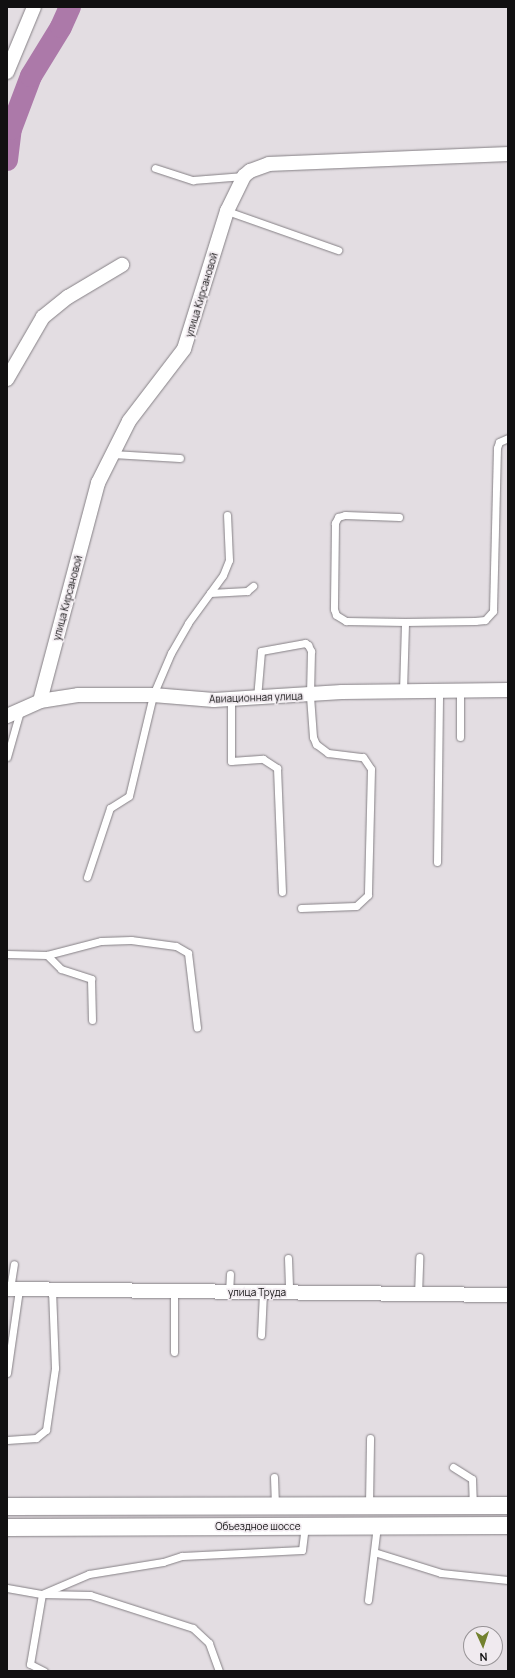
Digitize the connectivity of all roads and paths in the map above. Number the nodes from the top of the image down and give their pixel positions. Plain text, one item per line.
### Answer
1 (34, 7) edge
2 (7, 72) edge
3 (508, 154) edge
4 (155, 168) dead end
5 (244, 176) junction
6 (227, 211) junction
7 (338, 250) dead end
8 (122, 265) dead end
9 (7, 379) edge
10 (508, 438) edge
11 (111, 454) junction
12 (180, 458) dead end
13 (227, 515) dead end
14 (399, 517) dead end
15 (253, 586) dead end
16 (210, 593) junction
17 (405, 622) junction
18 (460, 690) junction
19 (508, 690) edge
20 (403, 691) junction
21 (439, 691) junction
22 (153, 695) junction
23 (310, 696) junction
24 (257, 698) junction
25 (40, 700) junction
26 (231, 700) junction
27 (21, 710) junction
28 (7, 716) edge
29 (460, 737) dead end
30 (7, 756) edge
31 (437, 862) dead end
32 (87, 877) dead end
33 (282, 892) dead end
34 (302, 908) dead end
35 (7, 954) edge
36 (47, 955) junction
37 (92, 1020) dead end
38 (197, 1027) dead end
39 (419, 1257) dead end
40 (288, 1258) dead end
41 (14, 1264) dead end
42 (230, 1274) dead end
43 (12, 1289) edge
44 (52, 1290) junction
45 (174, 1293) junction
46 (230, 1293) junction
47 (263, 1293) junction
48 (288, 1294) junction
49 (418, 1295) junction
50 (508, 1295) edge
51 (261, 1334) dead end
52 (174, 1352) dead end
53 (7, 1373) edge
54 (370, 1438) dead end
55 (7, 1440) edge
56 (453, 1467) dead end
57 (274, 1476) dead end
58 (275, 1505) junction
59 (369, 1505) junction
60 (473, 1505) junction
61 (508, 1505) edge
62 (7, 1506) edge
63 (376, 1526) junction
64 (508, 1526) edge
65 (7, 1527) edge
66 (305, 1527) junction
67 (374, 1552) junction
68 (508, 1580) edge
69 (7, 1588) edge
70 (42, 1594) junction
71 (368, 1600) dead end
72 (30, 1667) edge
73 (44, 1671) edge
74 (219, 1671) edge

1 - 2 street
3 - 5 street
4 - 5 lane
5 - 6 street, улица Кирсановой
6 - 7 lane
6 - 11 street, улица Кирсановой
8 - 9 street
10 - 17 lane
11 - 12 lane
11 - 25 street, улица Кирсановой
13 - 16 lane
14 - 17 lane
15 - 16 lane
16 - 22 lane
17 - 20 lane
18 - 19 street, Авиационная улица
18 - 21 street, Авиационная улица
18 - 29 lane
20 - 21 street, Авиационная улица
20 - 23 street, Авиационная улица
21 - 31 lane
22 - 25 street, Авиационная улица
22 - 26 street, Авиационная улица
22 - 32 lane
23 - 24 street, Авиационная улица
23 - 24 lane
23 - 34 lane
24 - 26 street, Авиационная улица
25 - 27 street, Авиационная улица
26 - 33 lane
27 - 28 street, Авиационная улица
27 - 30 lane
35 - 36 lane
36 - 37 lane
36 - 38 lane
39 - 49 lane
40 - 48 lane
41 - 43 lane
42 - 46 lane
43 - 44 street, улица Труда
43 - 53 lane
44 - 45 street, улица Труда
44 - 55 lane
45 - 46 street, улица Труда
45 - 52 lane
46 - 47 street, улица Труда
47 - 48 street, улица Труда
47 - 51 lane
48 - 49 street, улица Труда
49 - 50 street, улица Труда
54 - 59 lane
56 - 60 lane
57 - 58 lane
58 - 59 street
58 - 62 street
59 - 60 street
60 - 61 street
63 - 64 street, Объездное шоссе
63 - 66 street, Объездное шоссе
63 - 67 lane
65 - 66 street, Объездное шоссе
66 - 70 lane
67 - 68 lane
67 - 71 lane
69 - 70 lane
70 - 72 lane
70 - 74 lane
72 - 73 lane

